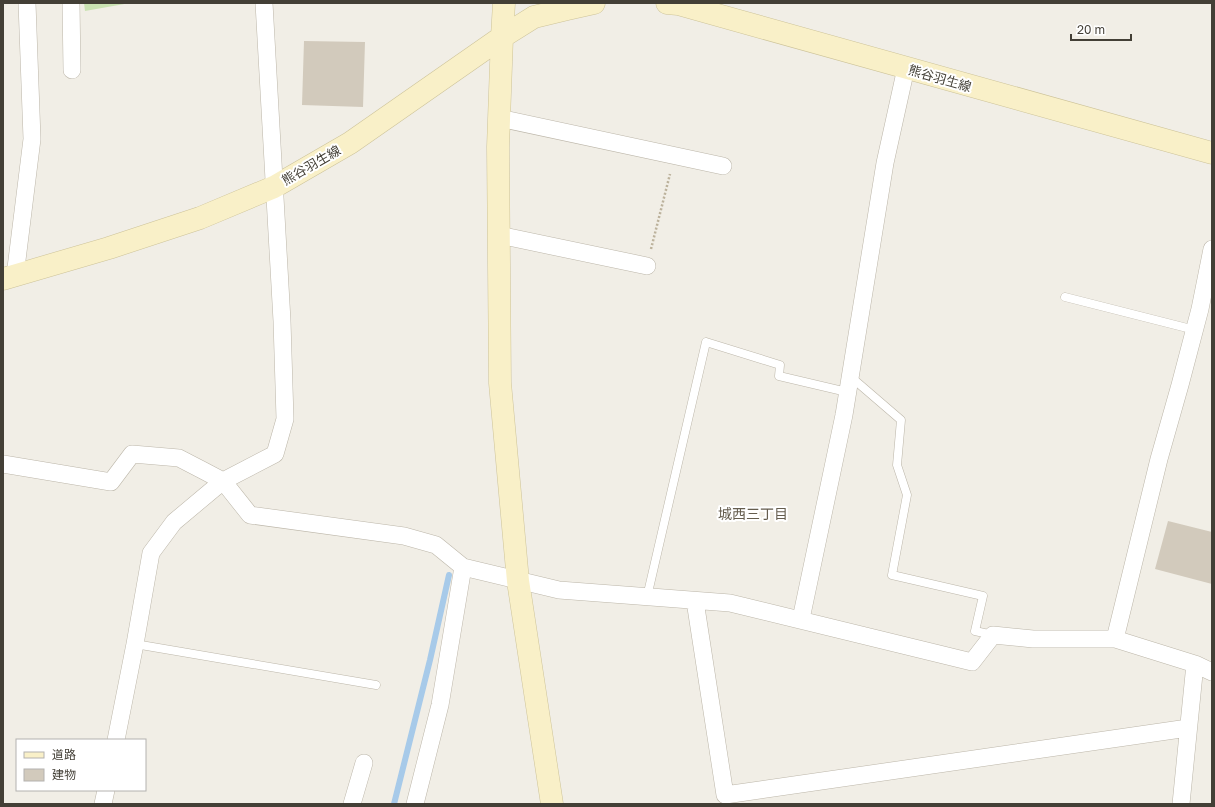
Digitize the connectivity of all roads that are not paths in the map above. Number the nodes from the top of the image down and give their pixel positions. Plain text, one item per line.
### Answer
1 (27, 3) edge
2 (71, 3) edge
3 (264, 3) edge
4 (504, 3) edge
5 (594, 3) edge
6 (667, 3) edge
7 (502, 37) junction
8 (906, 68) junction
9 (72, 70) dead end
10 (499, 118) junction
11 (1212, 153) edge
12 (723, 166) dead end
13 (274, 187) junction
14 (499, 235) junction
15 (1212, 249) edge
16 (647, 266) road end
17 (9, 278) edge
18 (1065, 297) dead end
19 (1195, 330) junction
20 (849, 384) junction
21 (3, 464) edge
22 (223, 481) junction
23 (463, 567) junction
24 (518, 581) junction
25 (647, 597) junction
26 (695, 601) junction
27 (803, 612) junction
28 (993, 636) junction
29 (1115, 639) junction
30 (135, 644) junction
31 (1195, 664) junction
32 (1212, 672) edge
33 (376, 685) dead end
34 (1188, 728) junction
35 (116, 739) edge
36 (364, 763) dead end
37 (106, 791) edge
38 (726, 800) edge
39 (103, 804) edge
40 (352, 804) edge
41 (415, 804) edge
42 (552, 804) edge
43 (1180, 804) edge

1 - 17 street
2 - 9 street
3 - 13 street
4 - 7 main road
5 - 7 main road, 熊谷羽生線
6 - 8 main road, 熊谷羽生線
7 - 10 main road
7 - 13 main road, 熊谷羽生線
8 - 11 main road, 熊谷羽生線
8 - 20 street
10 - 12 street
10 - 14 main road
13 - 17 main road, 熊谷羽生線
13 - 22 street
14 - 16 street
14 - 24 main road
15 - 19 street
18 - 19 lane
19 - 29 street
20 - 25 lane
20 - 27 street
20 - 28 lane
21 - 22 street
22 - 23 street
22 - 30 street
23 - 24 street
23 - 41 street
24 - 25 street
24 - 42 main road
25 - 26 street
26 - 27 street
26 - 38 street
27 - 28 street
28 - 29 street
29 - 31 street
30 - 33 lane
30 - 35 street
31 - 32 street
31 - 34 street
34 - 38 street
34 - 43 street
36 - 40 street
37 - 39 street

